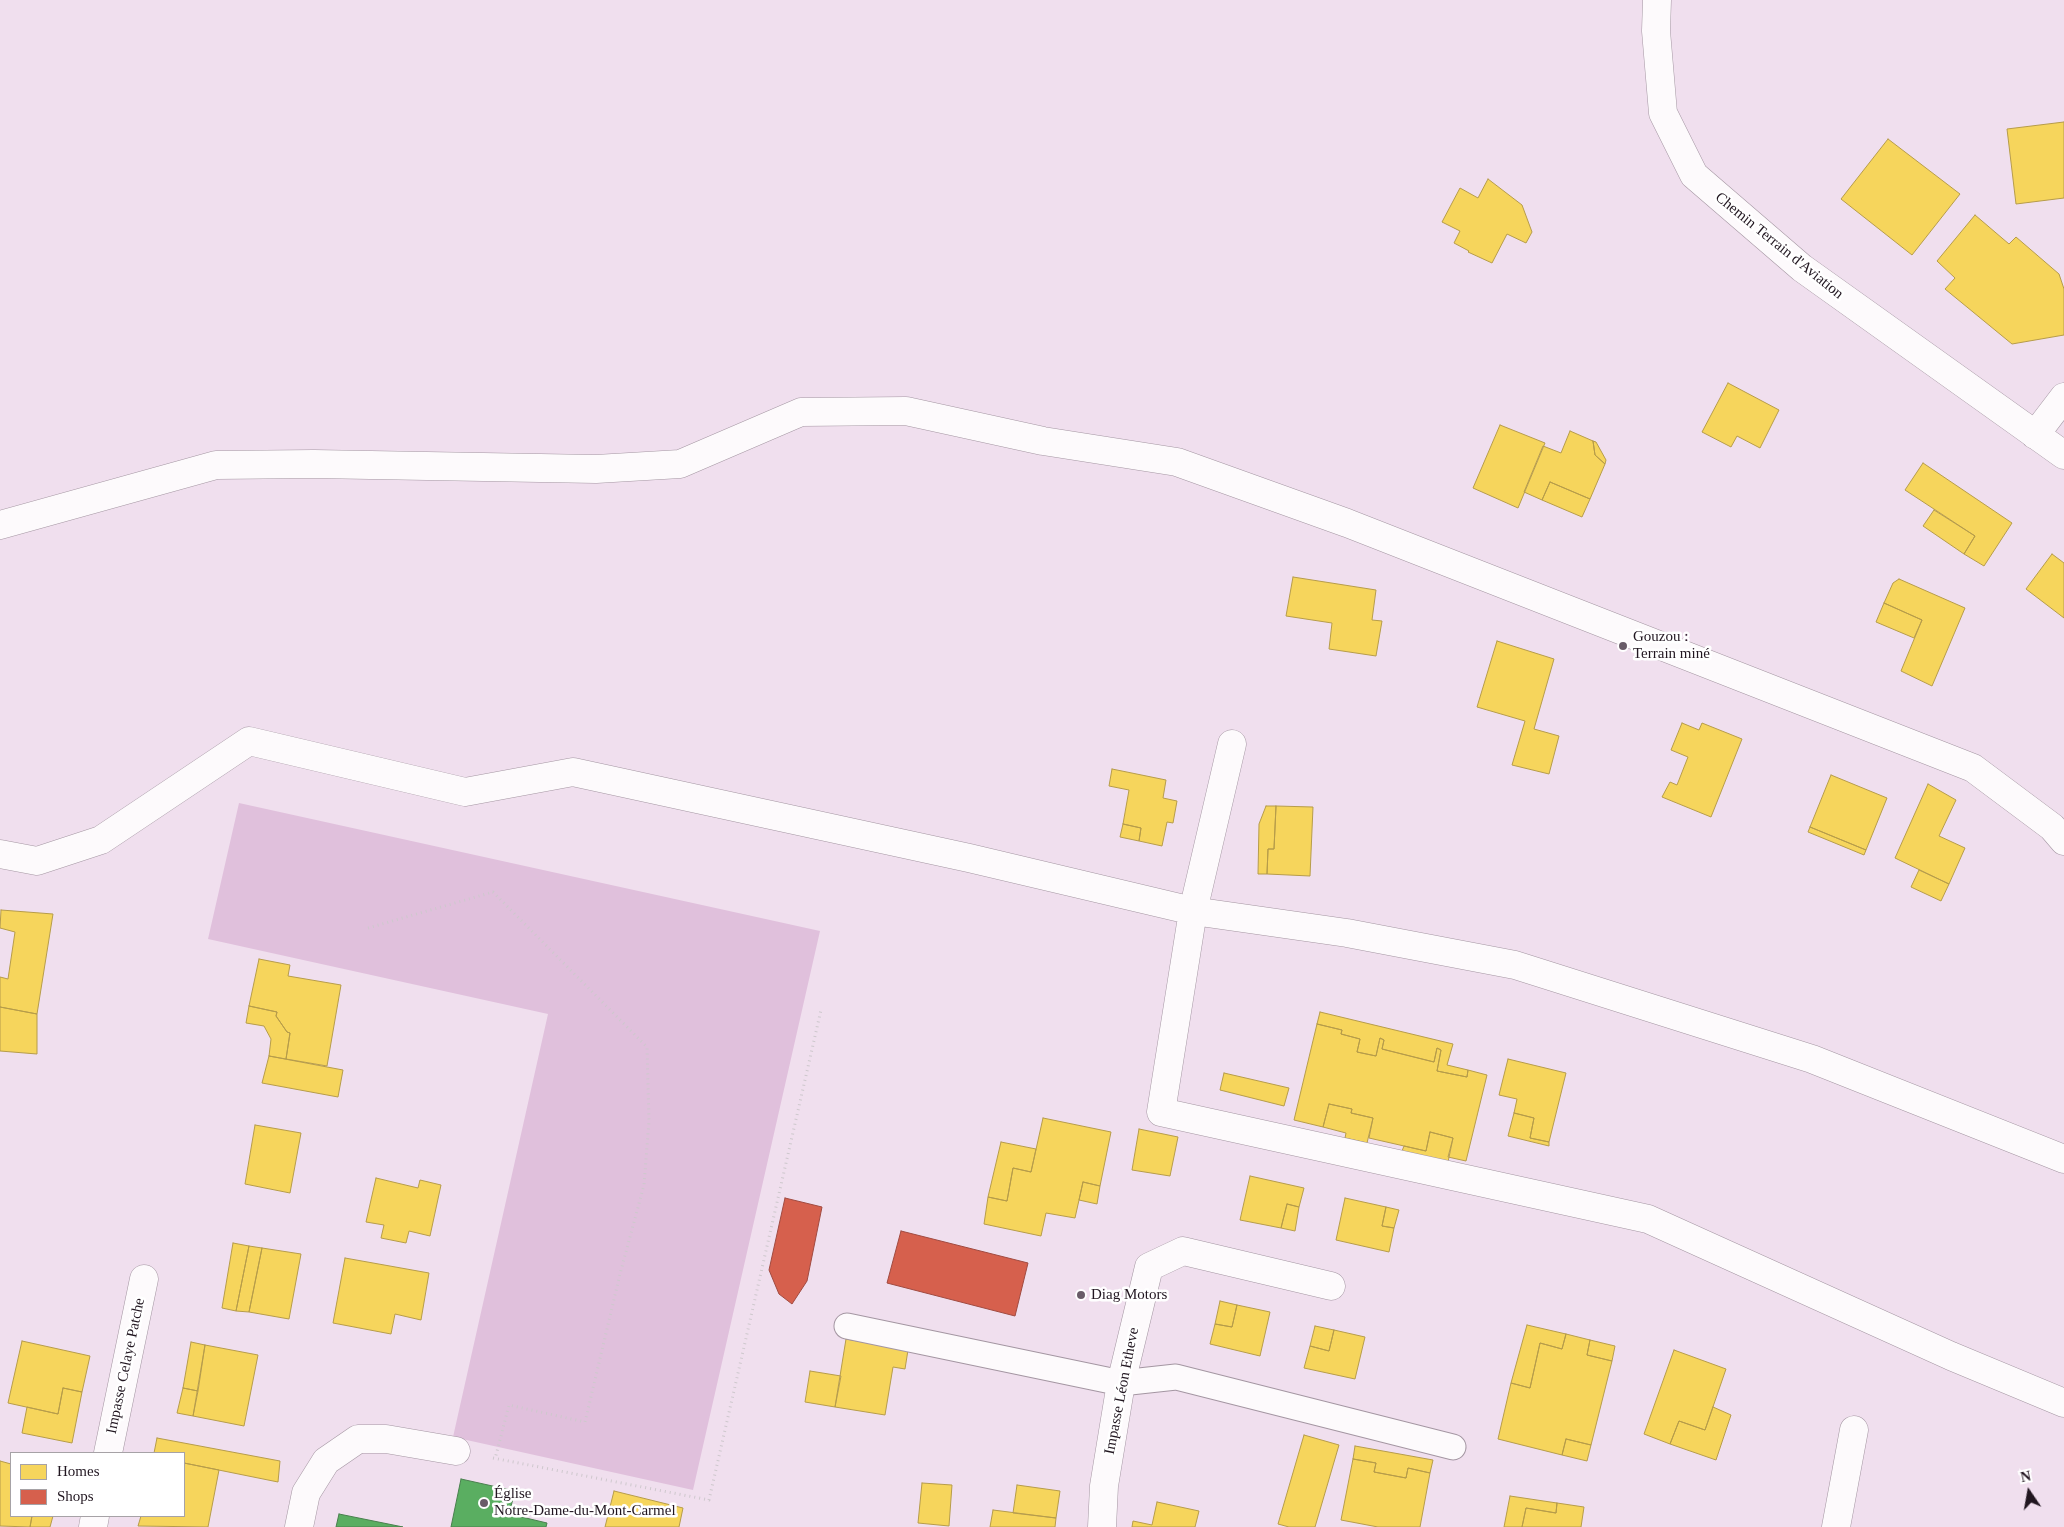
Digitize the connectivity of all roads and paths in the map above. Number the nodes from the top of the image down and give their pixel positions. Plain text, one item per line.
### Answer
1 (1657, 0) edge
2 (2064, 397) edge
3 (2035, 435) junction
4 (2064, 455) edge
5 (0, 525) edge
6 (1232, 744) dead end
7 (2064, 841) edge
8 (0, 854) edge
9 (1193, 911) junction
10 (368, 928) dead end
11 (821, 1010) dead end
12 (2064, 1159) edge
13 (144, 1279) dead end
14 (1331, 1286) dead end
15 (847, 1326) dead end
16 (1121, 1383) junction
17 (2064, 1403) edge
18 (1854, 1430) dead end
19 (1453, 1448) dead end
20 (456, 1451) joint
21 (108, 1452) edge
22 (495, 1459) junction
23 (299, 1527) edge
24 (1102, 1527) edge
25 (1836, 1527) edge

1 - 3 street, Chemin Terrain d'Aviation
2 - 3 street
3 - 4 street, Chemin Terrain d'Aviation
5 - 7 street
6 - 9 street
8 - 9 street
9 - 12 street
9 - 17 street
10 - 22 path
11 - 22 path
13 - 21 street, Impasse Celaye Patche
14 - 16 street, Impasse Léon Etheve
15 - 16 lane
16 - 19 lane
16 - 24 street, Impasse Léon Etheve
18 - 25 street
20 - 22 path
20 - 23 street

